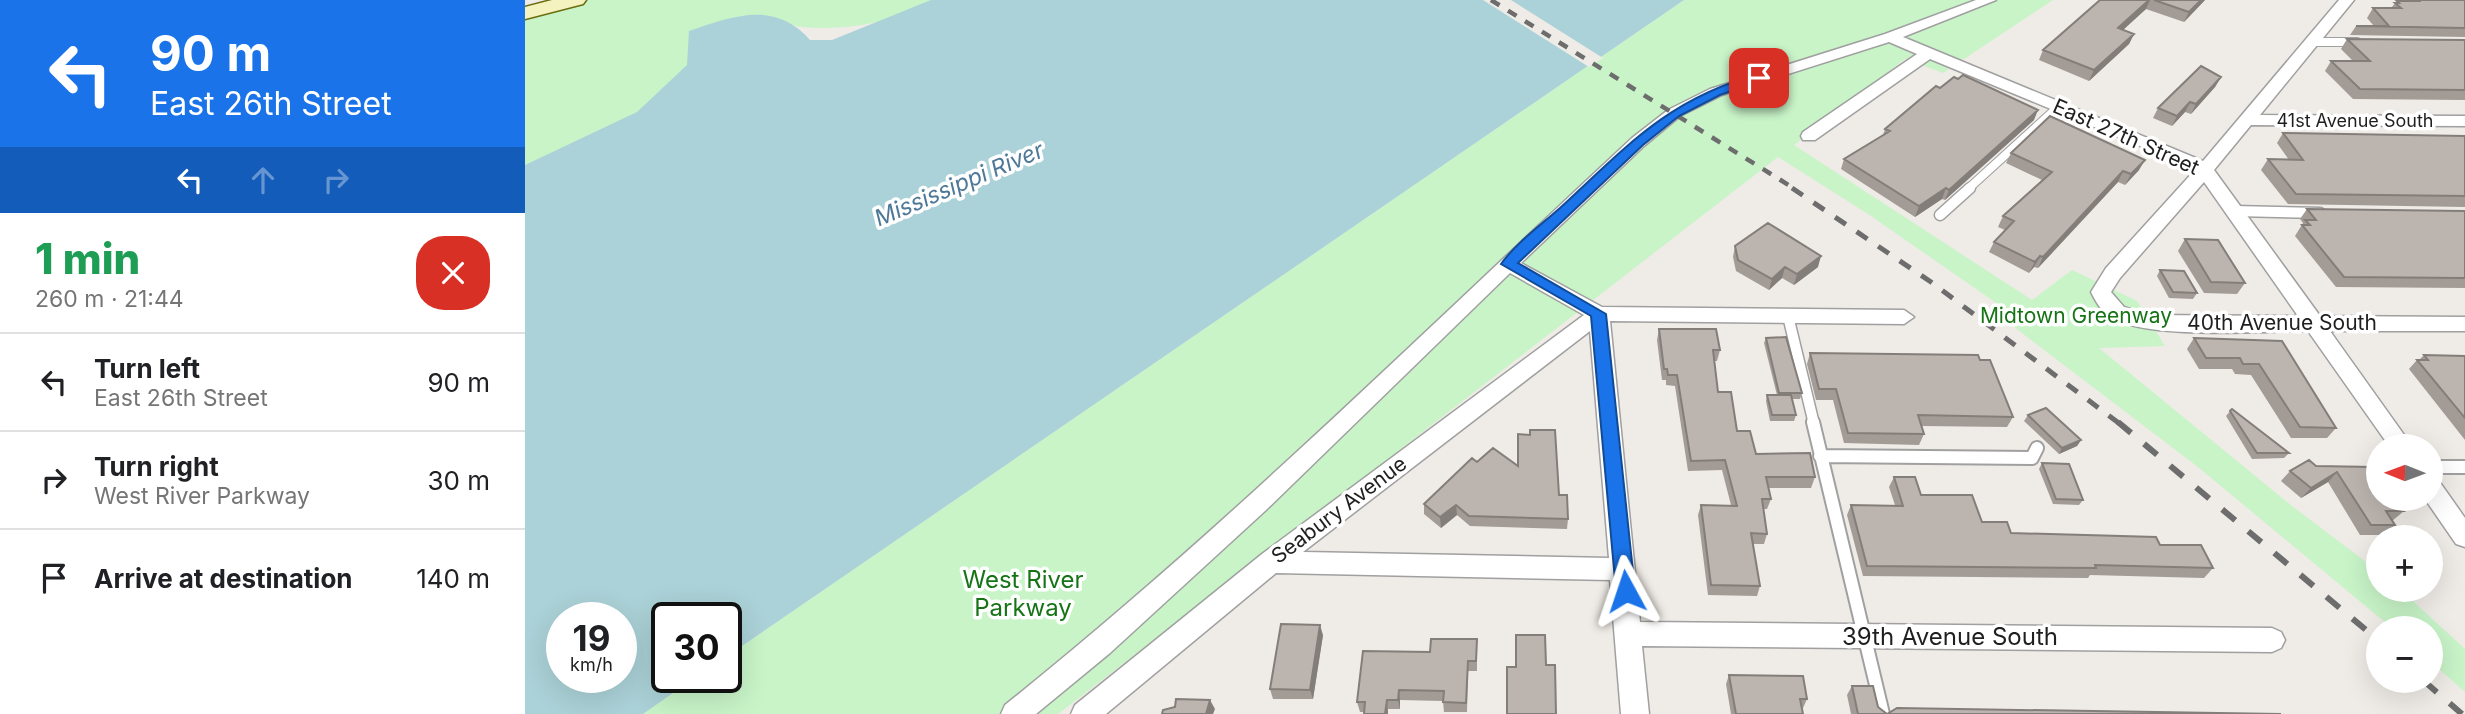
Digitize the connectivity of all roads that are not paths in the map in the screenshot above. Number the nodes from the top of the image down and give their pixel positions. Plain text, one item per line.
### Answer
1 (576, 0) edge
2 (1989, 0) edge
3 (2347, 0) edge
4 (525, 13) edge
5 (1890, 37) junction
6 (2313, 42) junction
7 (2364, 43) edge
8 (1927, 54) junction
9 (2058, 107) junction
10 (2244, 120) junction
11 (2465, 121) edge
12 (1809, 136) dead end
13 (2205, 170) junction
14 (2235, 212) junction
15 (2327, 213) edge
16 (1940, 215) dead end
17 (1508, 264) junction
18 (1599, 314) junction
19 (1788, 316) junction
20 (1903, 317) dead end
21 (2313, 322) junction
22 (2465, 324) edge
23 (2392, 434) edge
24 (2037, 447) dead end
25 (1820, 456) junction
26 (2443, 467) edge
27 (2465, 467) edge
28 (2443, 505) edge
29 (2465, 537) edge
30 (1271, 562) junction
31 (1624, 569) junction
32 (1629, 634) junction
33 (1863, 637) junction
34 (2271, 640) dead end
35 (1015, 714) edge
36 (1085, 714) edge
37 (1635, 714) edge
38 (1882, 714) edge

1 - 4 street
2 - 5 street
3 - 6 street
5 - 8 street, East 27th Street
5 - 17 street
6 - 7 lane
6 - 10 street
8 - 9 street, East 27th Street
8 - 12 street
9 - 13 street, East 27th Street
9 - 16 lane
10 - 11 street, 41st Avenue South
10 - 13 street
13 - 14 street, East 27th Street
13 - 21 street, 40th Avenue South
14 - 15 lane
14 - 21 street, East 27th Street
17 - 18 street
17 - 35 street
18 - 19 street
18 - 30 street, Seabury Avenue
18 - 31 street
19 - 20 street
19 - 25 lane
21 - 22 street, 40th Avenue South
21 - 23 street, East 27th Street
24 - 25 lane
25 - 33 lane
26 - 27 lane
28 - 29 street
30 - 31 street
30 - 36 street, Seabury Avenue
31 - 32 street
32 - 33 street, 39th Avenue South
32 - 37 street
33 - 34 street, 39th Avenue South
33 - 38 lane

